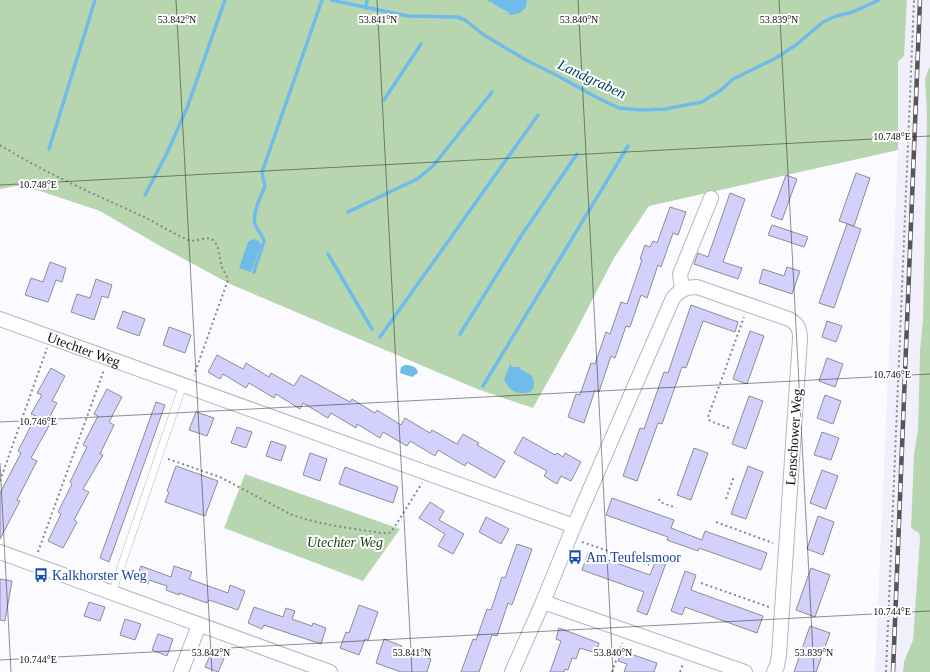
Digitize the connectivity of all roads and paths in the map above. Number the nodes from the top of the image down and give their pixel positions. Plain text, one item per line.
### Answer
1 (914, 0) edge
2 (0, 145) edge
3 (710, 198) dead end
4 (682, 289) junction
5 (748, 305) junction
6 (0, 319) edge
7 (51, 337) junction
8 (108, 358) junction
9 (187, 386) junction
10 (729, 428) dead end
11 (159, 457) junction
12 (428, 474) junction
13 (732, 477) dead end
14 (0, 481) edge
15 (659, 499) dead end
16 (726, 499) dead end
17 (676, 508) dead end
18 (716, 522) dead end
19 (571, 532) junction
20 (786, 548) junction
21 (0, 552) edge
22 (34, 564) junction
23 (649, 565) dead end
24 (701, 583) dead end
25 (112, 593) junction
26 (543, 602) junction
27 (782, 612) junction
28 (199, 625) junction
29 (627, 631) junction
30 (181, 672) edge
31 (330, 672) edge
32 (512, 672) edge
33 (612, 672) edge
34 (746, 672) edge
35 (774, 672) edge
36 (886, 672) edge

1 - 36 path
2 - 9 path
3 - 4 street
4 - 5 street, Lenschower Weg
4 - 19 street
5 - 10 path
5 - 20 street, Lenschower Weg
6 - 7 street, Utechter Weg
7 - 8 street, Utechter Weg
7 - 14 path
8 - 9 street, Utechter Weg
8 - 22 path
9 - 11 lane
9 - 12 street, Utechter Weg
11 - 12 path
11 - 25 lane
12 - 19 street, Utechter Weg
13 - 16 path
15 - 17 path
18 - 20 path
19 - 23 path
19 - 26 street
20 - 27 street, Lenschower Weg
21 - 22 street
22 - 25 street
24 - 27 path
25 - 28 street
26 - 29 street
26 - 32 street
27 - 35 street, Lenschower Weg
28 - 30 street
28 - 31 street
29 - 33 path
29 - 34 street

